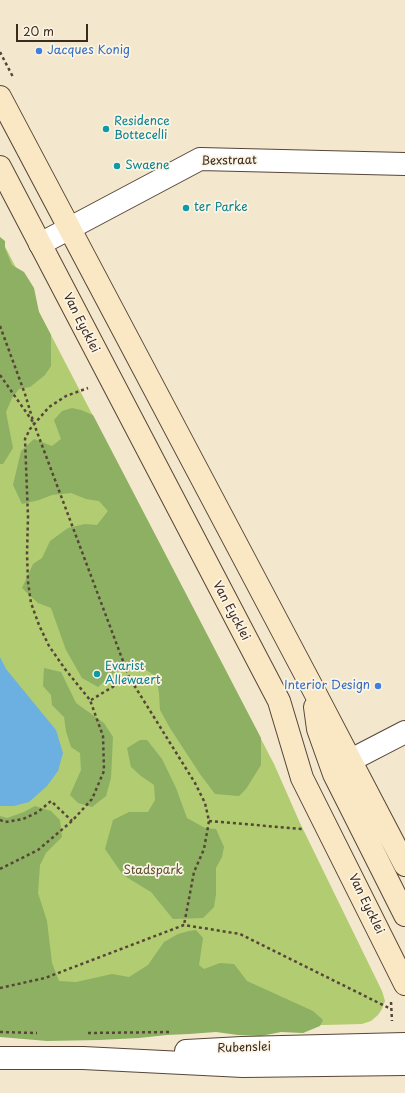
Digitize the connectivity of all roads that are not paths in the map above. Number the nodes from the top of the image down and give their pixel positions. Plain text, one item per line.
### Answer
1 (0, 97) edge
2 (405, 164) edge
3 (0, 167) edge
4 (70, 228) junction
5 (40, 244) junction
6 (311, 684) junction
7 (405, 732) edge
8 (351, 760) junction
9 (405, 865) edge
10 (405, 915) edge
11 (398, 991) edge
12 (405, 1044) edge
13 (0, 1058) edge
14 (83, 1058) junction
15 (405, 1064) edge

1 - 4 main road
2 - 4 street, Bexstraat
3 - 5 main road, Van Eycklei
4 - 5 street
4 - 6 main road
5 - 11 main road, Van Eycklei
6 - 8 main road
6 - 10 main road
7 - 8 street
8 - 9 main road
12 - 14 street, Rubenslei
13 - 14 street, Rubenslei
14 - 15 street, Rubenslei

